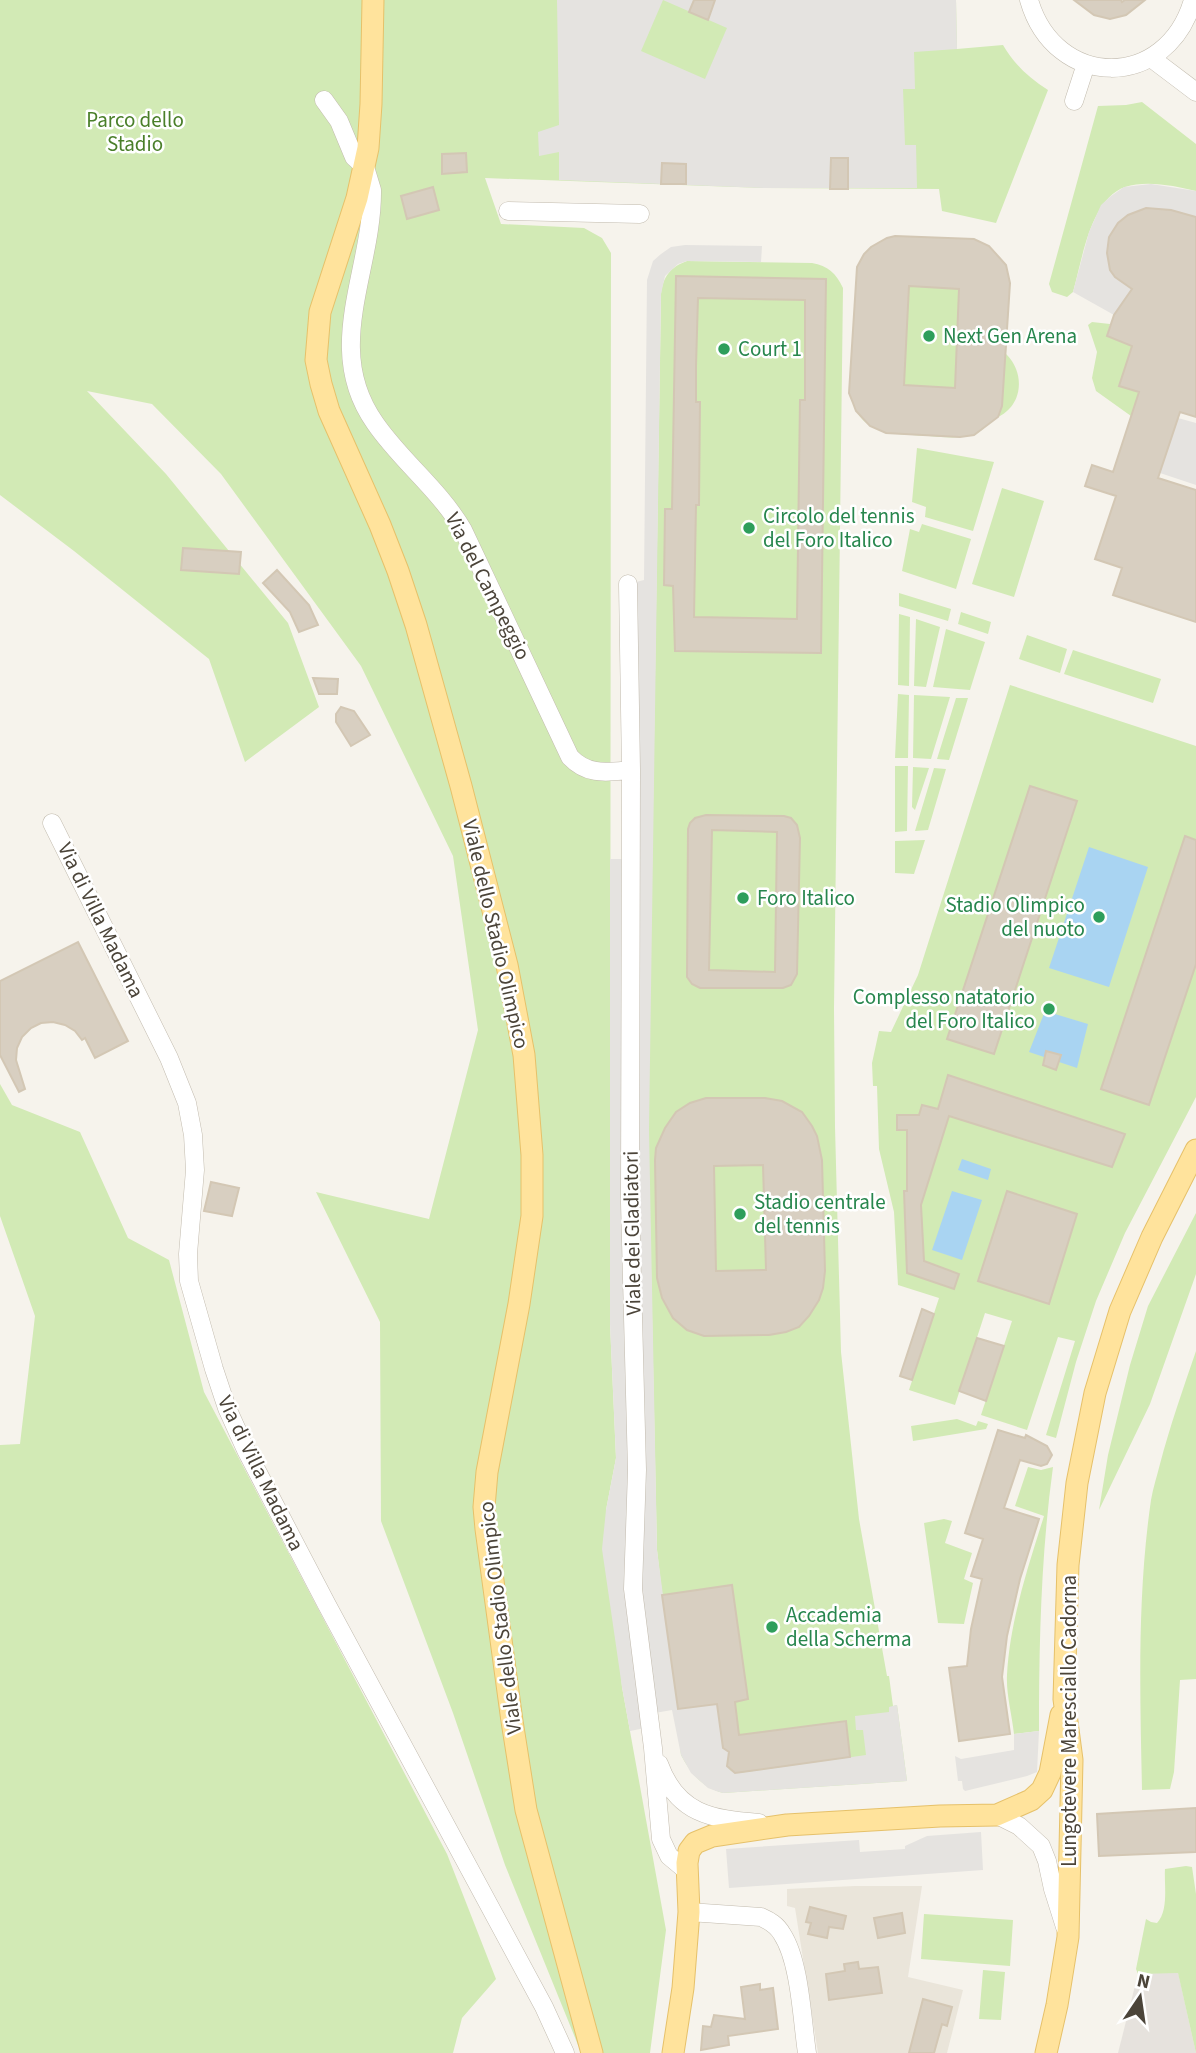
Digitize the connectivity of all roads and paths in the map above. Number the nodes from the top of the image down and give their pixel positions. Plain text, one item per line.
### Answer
1 (373, 0) edge
2 (1029, 0) edge
3 (1192, 14) edge
4 (1151, 58) junction
5 (1086, 64) junction
6 (1196, 92) edge
7 (324, 100) dead end
8 (1074, 101) dead end
9 (365, 167) junction
10 (508, 211) dead end
11 (640, 214) dead end
12 (628, 584) dead end
13 (631, 770) junction
14 (52, 822) dead end
15 (1196, 1150) edge
16 (1065, 1699) junction
17 (653, 1748) junction
18 (997, 1815) junction
19 (787, 1825) junction
20 (687, 1871) junction
21 (689, 1912) junction
22 (1068, 1937) junction
23 (593, 2050) edge
24 (565, 2053) edge
25 (673, 2053) edge
26 (807, 2053) edge
27 (1046, 2053) edge

1 - 9 main road, Viale dello Stadio Olimpico
2 - 5 street
3 - 4 street
4 - 5 street
4 - 6 street
5 - 8 street
7 - 9 street
9 - 13 street, Via del Campeggio
9 - 23 main road, Viale dello Stadio Olimpico
10 - 11 street
12 - 13 street, Viale dei Gladiatori
13 - 17 street, Viale dei Gladiatori
14 - 24 street, Via di Villa Madama
15 - 16 main road, Lungotevere Maresciallo Cadorna
16 - 18 main road
16 - 22 main road, Lungotevere Maresciallo Cadorna
17 - 19 street
17 - 20 street, Viale dei Gladiatori
18 - 19 main road
18 - 22 street
19 - 20 main road
20 - 21 main road
21 - 25 main road
21 - 26 street
22 - 27 main road, Lungotevere Maresciallo Cadorna

